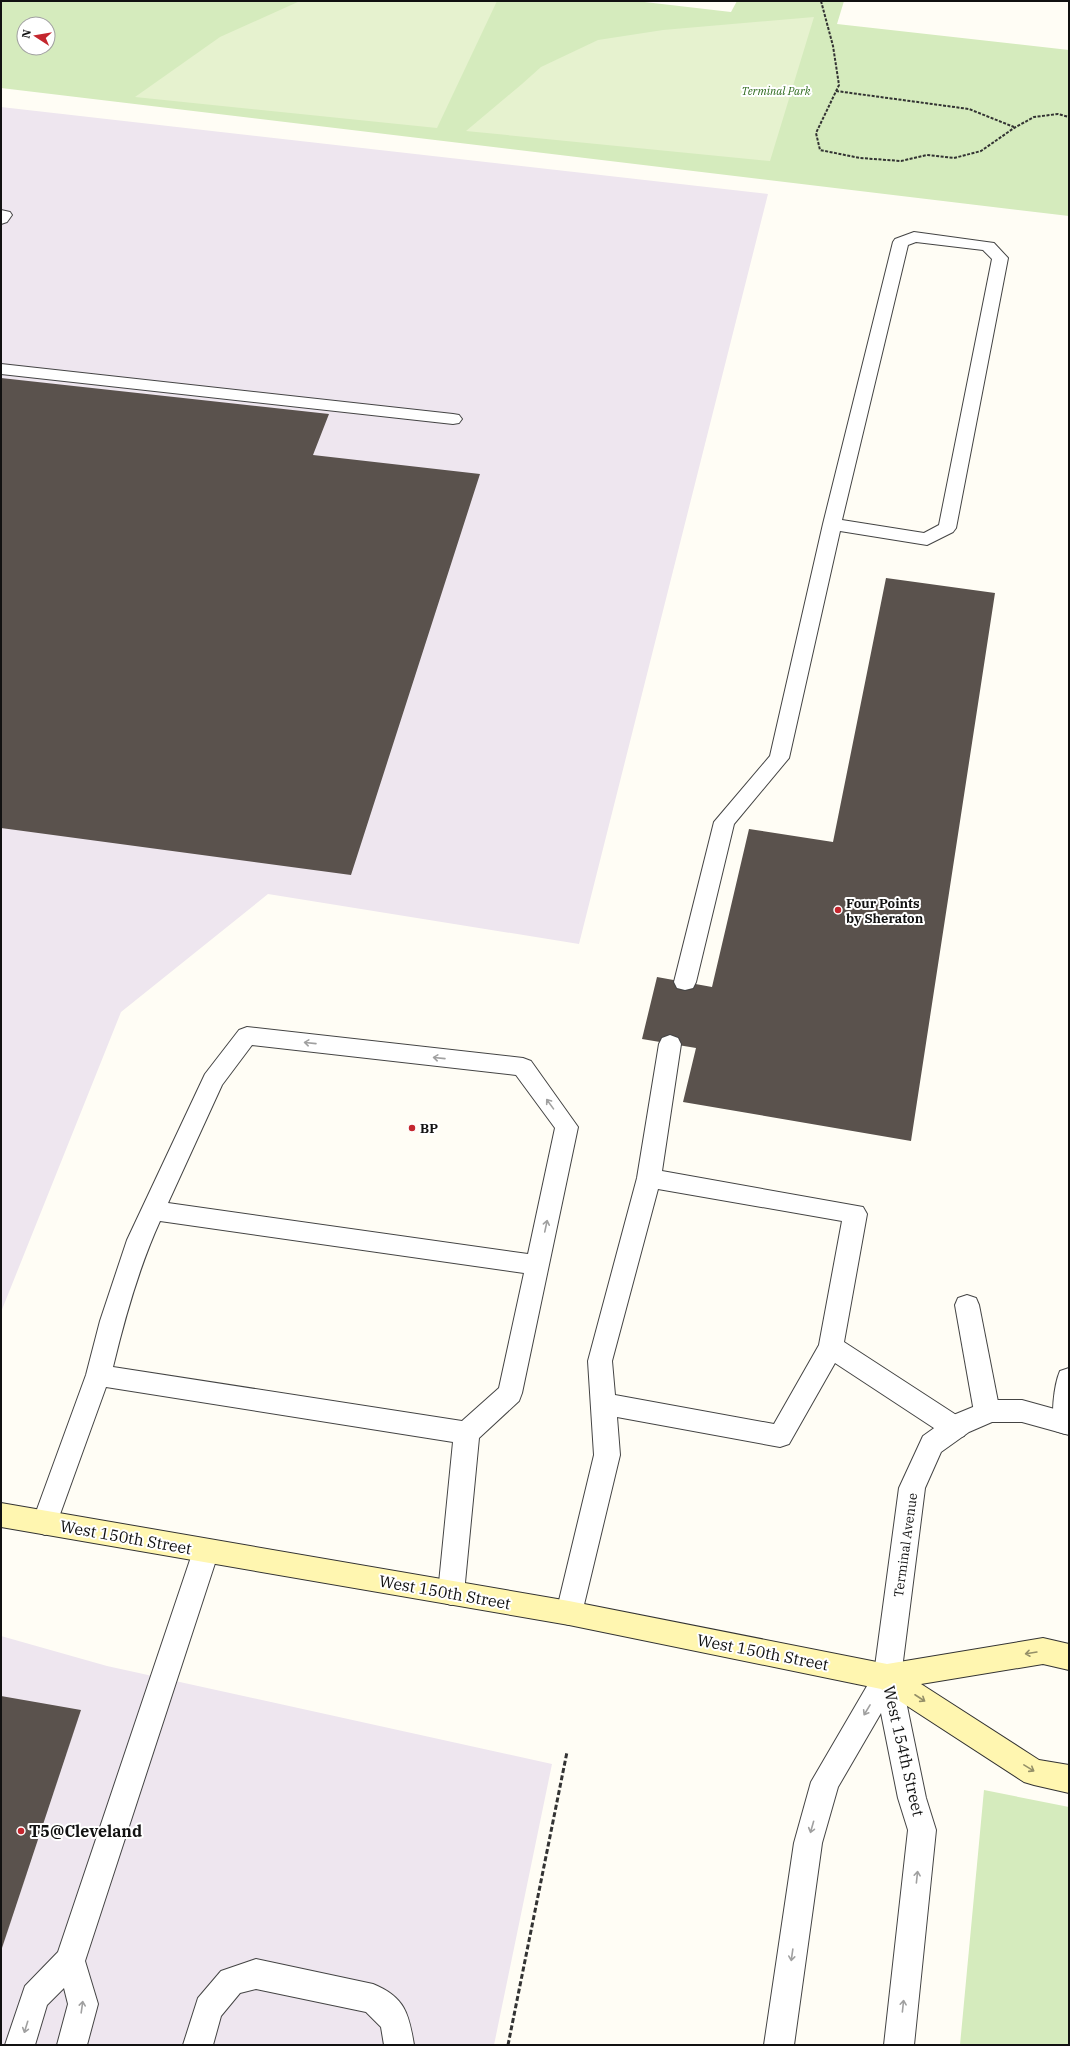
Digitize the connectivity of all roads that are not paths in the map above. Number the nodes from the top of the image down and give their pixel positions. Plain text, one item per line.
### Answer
1 (1, 215) edge
2 (1, 219) edge
3 (1, 369) edge
4 (453, 419) dead end
5 (832, 524) junction
6 (685, 982) dead end
7 (670, 1044) dead end
8 (649, 1178) junction
9 (153, 1210) junction
10 (538, 1265) junction
11 (967, 1305) dead end
12 (831, 1347) junction
13 (98, 1375) junction
14 (1069, 1379) edge
15 (603, 1404) junction
16 (987, 1412) junction
17 (1067, 1424) edge
18 (955, 1428) junction
19 (467, 1433) junction
20 (1, 1515) edge
21 (45, 1523) junction
22 (206, 1551) junction
23 (451, 1593) junction
24 (569, 1613) junction
25 (1069, 1657) edge
26 (887, 1677) junction
27 (1069, 1779) edge
28 (70, 1962) junction
29 (20, 2045) edge
30 (72, 2045) edge
31 (198, 2045) edge
32 (399, 2045) edge
33 (779, 2045) edge
34 (899, 2045) edge

1 - 2 street
3 - 4 street
5 - 5 street
5 - 6 street
7 - 8 street
8 - 12 street
8 - 15 street
9 - 10 street
10 -> 9 street
9 - 13 street
10 - 19 street
11 - 16 street
12 - 15 street
12 - 18 street
13 - 19 street
13 - 21 street
14 - 17 street
15 - 24 street
16 - 17 street, Terminal Avenue
16 - 18 street, Terminal Avenue
18 - 26 street, Terminal Avenue
19 - 23 street
20 - 21 main road, West 150th Street
21 - 22 main road, West 150th Street
22 - 23 main road, West 150th Street
22 - 28 street
23 - 24 main road, West 150th Street
24 - 26 main road, West 150th Street
25 -> 26 main road, West 150th Street
26 -> 27 main road, West 150th Street
26 -> 33 street, West 154th Street
34 -> 26 street, West 154th Street
28 -> 29 street
30 -> 28 street
31 - 32 street

